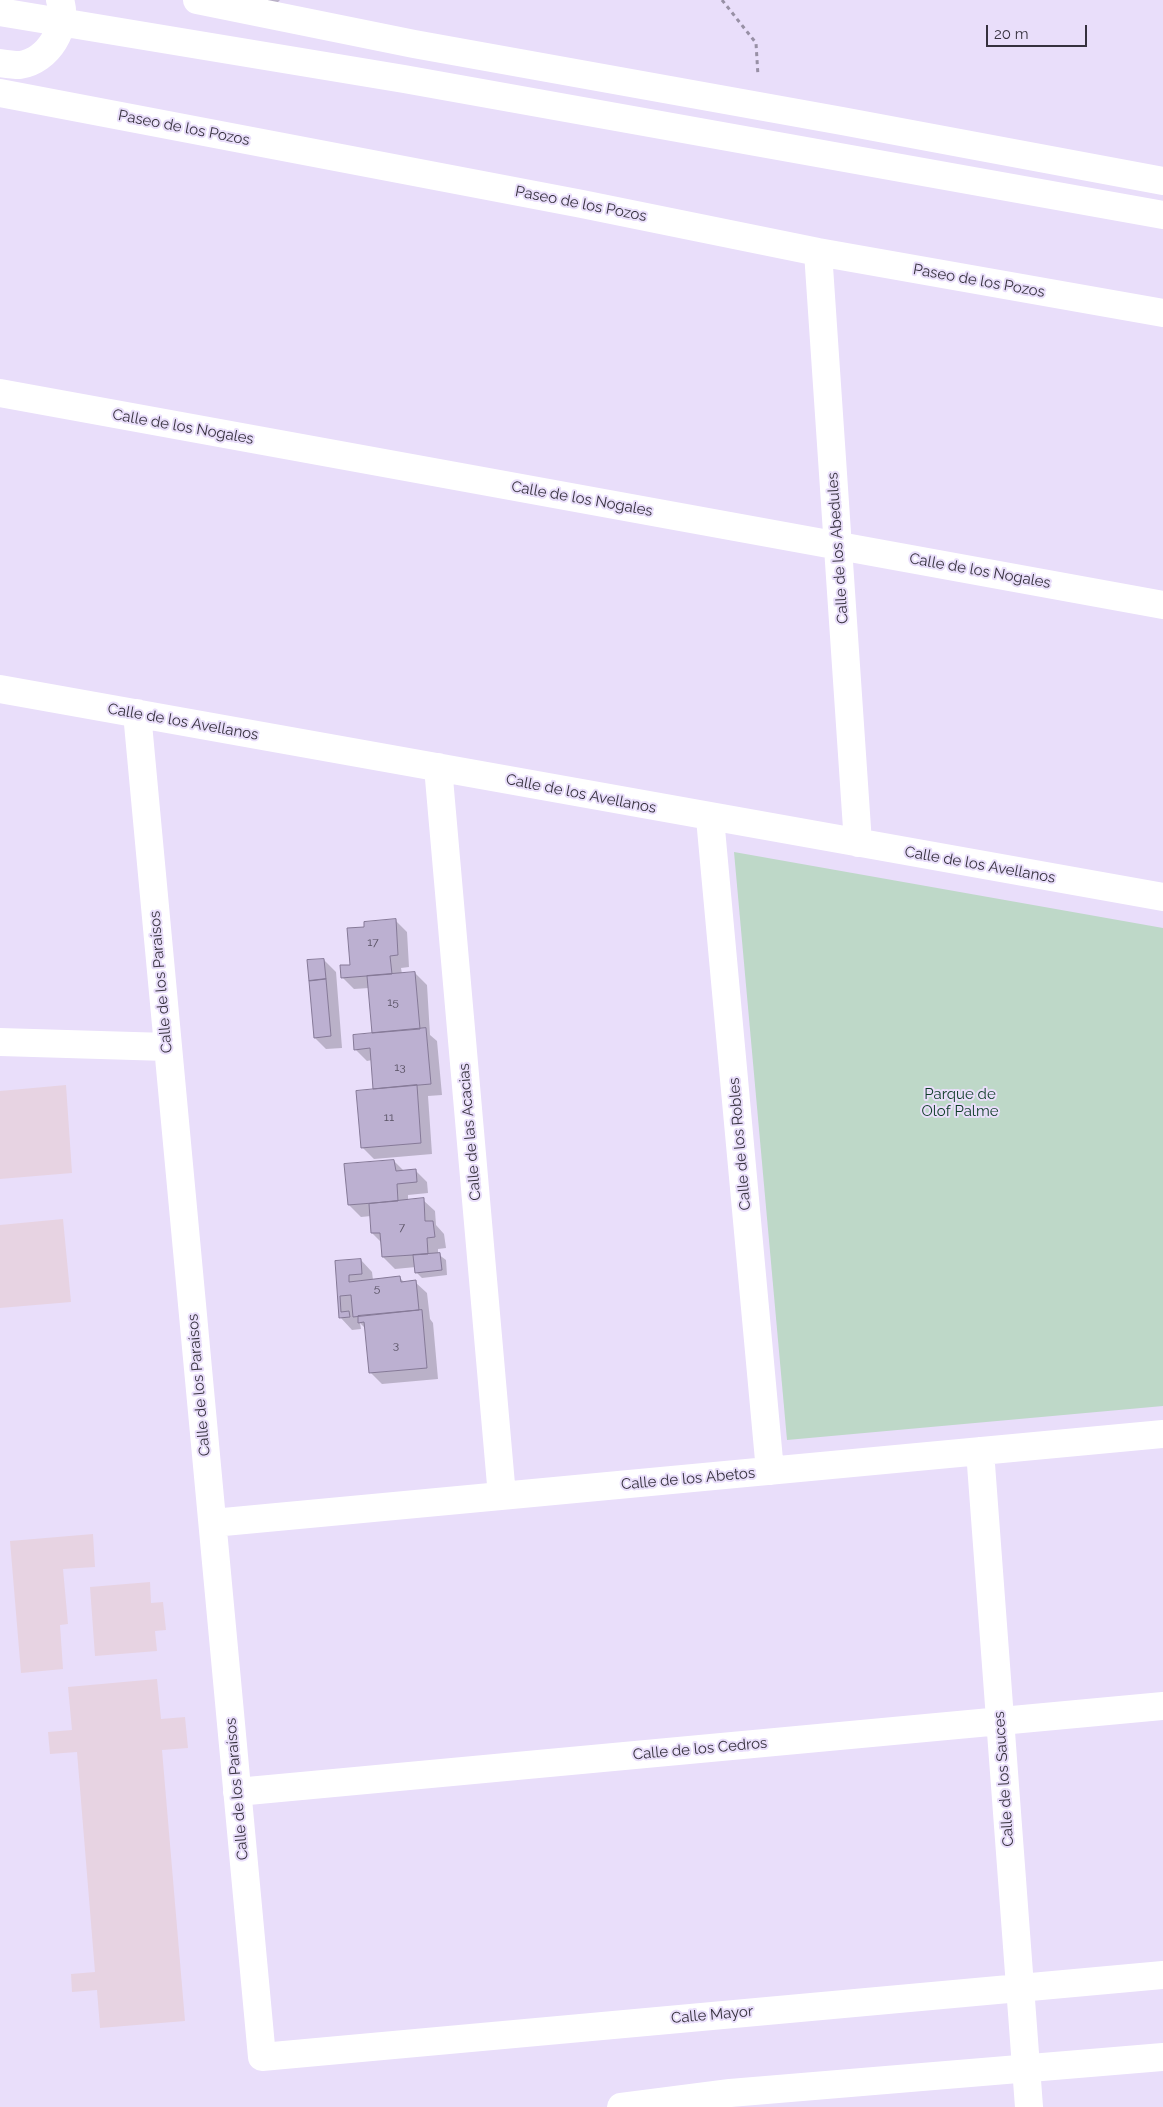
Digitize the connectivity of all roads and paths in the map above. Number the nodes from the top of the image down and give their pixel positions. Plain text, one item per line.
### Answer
1 (197, 0) edge
2 (722, 0) edge
3 (61, 11) edge
4 (0, 12) edge
5 (0, 63) edge
6 (0, 93) edge
7 (759, 106) junction
8 (1163, 181) edge
9 (1163, 215) edge
10 (818, 252) junction
11 (1163, 313) edge
12 (0, 394) edge
13 (838, 545) junction
14 (1163, 605) edge
15 (0, 689) edge
16 (137, 714) junction
17 (438, 767) junction
18 (710, 818) junction
19 (858, 843) junction
20 (1163, 898) edge
21 (0, 1042) edge
22 (167, 1047) junction
23 (1163, 1434) edge
24 (980, 1451) junction
25 (770, 1471) junction
26 (502, 1496) junction
27 (213, 1523) junction
28 (1163, 1706) edge
29 (1000, 1721) junction
30 (237, 1792) junction
31 (1163, 1975) edge
32 (1020, 1987) junction
33 (262, 2057) joint
34 (1163, 2057) edge
35 (1026, 2068) junction
36 (621, 2107) edge
37 (1029, 2107) edge

1 - 7 street
2 - 7 path
3 - 4 street
3 - 5 street
3 - 9 street
6 - 10 street, Paseo de los Pozos
7 - 8 street
10 - 11 street, Paseo de los Pozos
10 - 13 street, Calle de los Abedules
12 - 13 street, Calle de los Nogales
13 - 14 street, Calle de los Nogales
13 - 19 street, Calle de los Abedules
15 - 16 street, Calle de los Avellanos
16 - 17 street, Calle de los Avellanos
16 - 22 street, Calle de los Paraísos
17 - 18 street, Calle de los Avellanos
17 - 26 street, Calle de las Acacias
18 - 19 street, Calle de los Avellanos
18 - 25 street, Calle de los Robles
19 - 20 street, Calle de los Avellanos
21 - 22 street
22 - 27 street, Calle de los Paraísos
23 - 24 street, Calle de los Abetos
24 - 25 street, Calle de los Abetos
24 - 29 street, Calle de los Sauces
25 - 26 street, Calle de los Abetos
26 - 27 street, Calle de los Abetos
27 - 30 street, Calle de los Paraísos
28 - 29 street, Calle de los Cedros
29 - 30 street, Calle de los Cedros
29 - 32 street, Calle de los Sauces
30 - 33 street, Calle de los Paraísos
31 - 32 street, Calle Mayor
32 - 33 street, Calle Mayor
32 - 35 street, Calle de los Sauces
34 - 35 street
35 - 36 street
35 - 37 street, Calle de los Sauces

